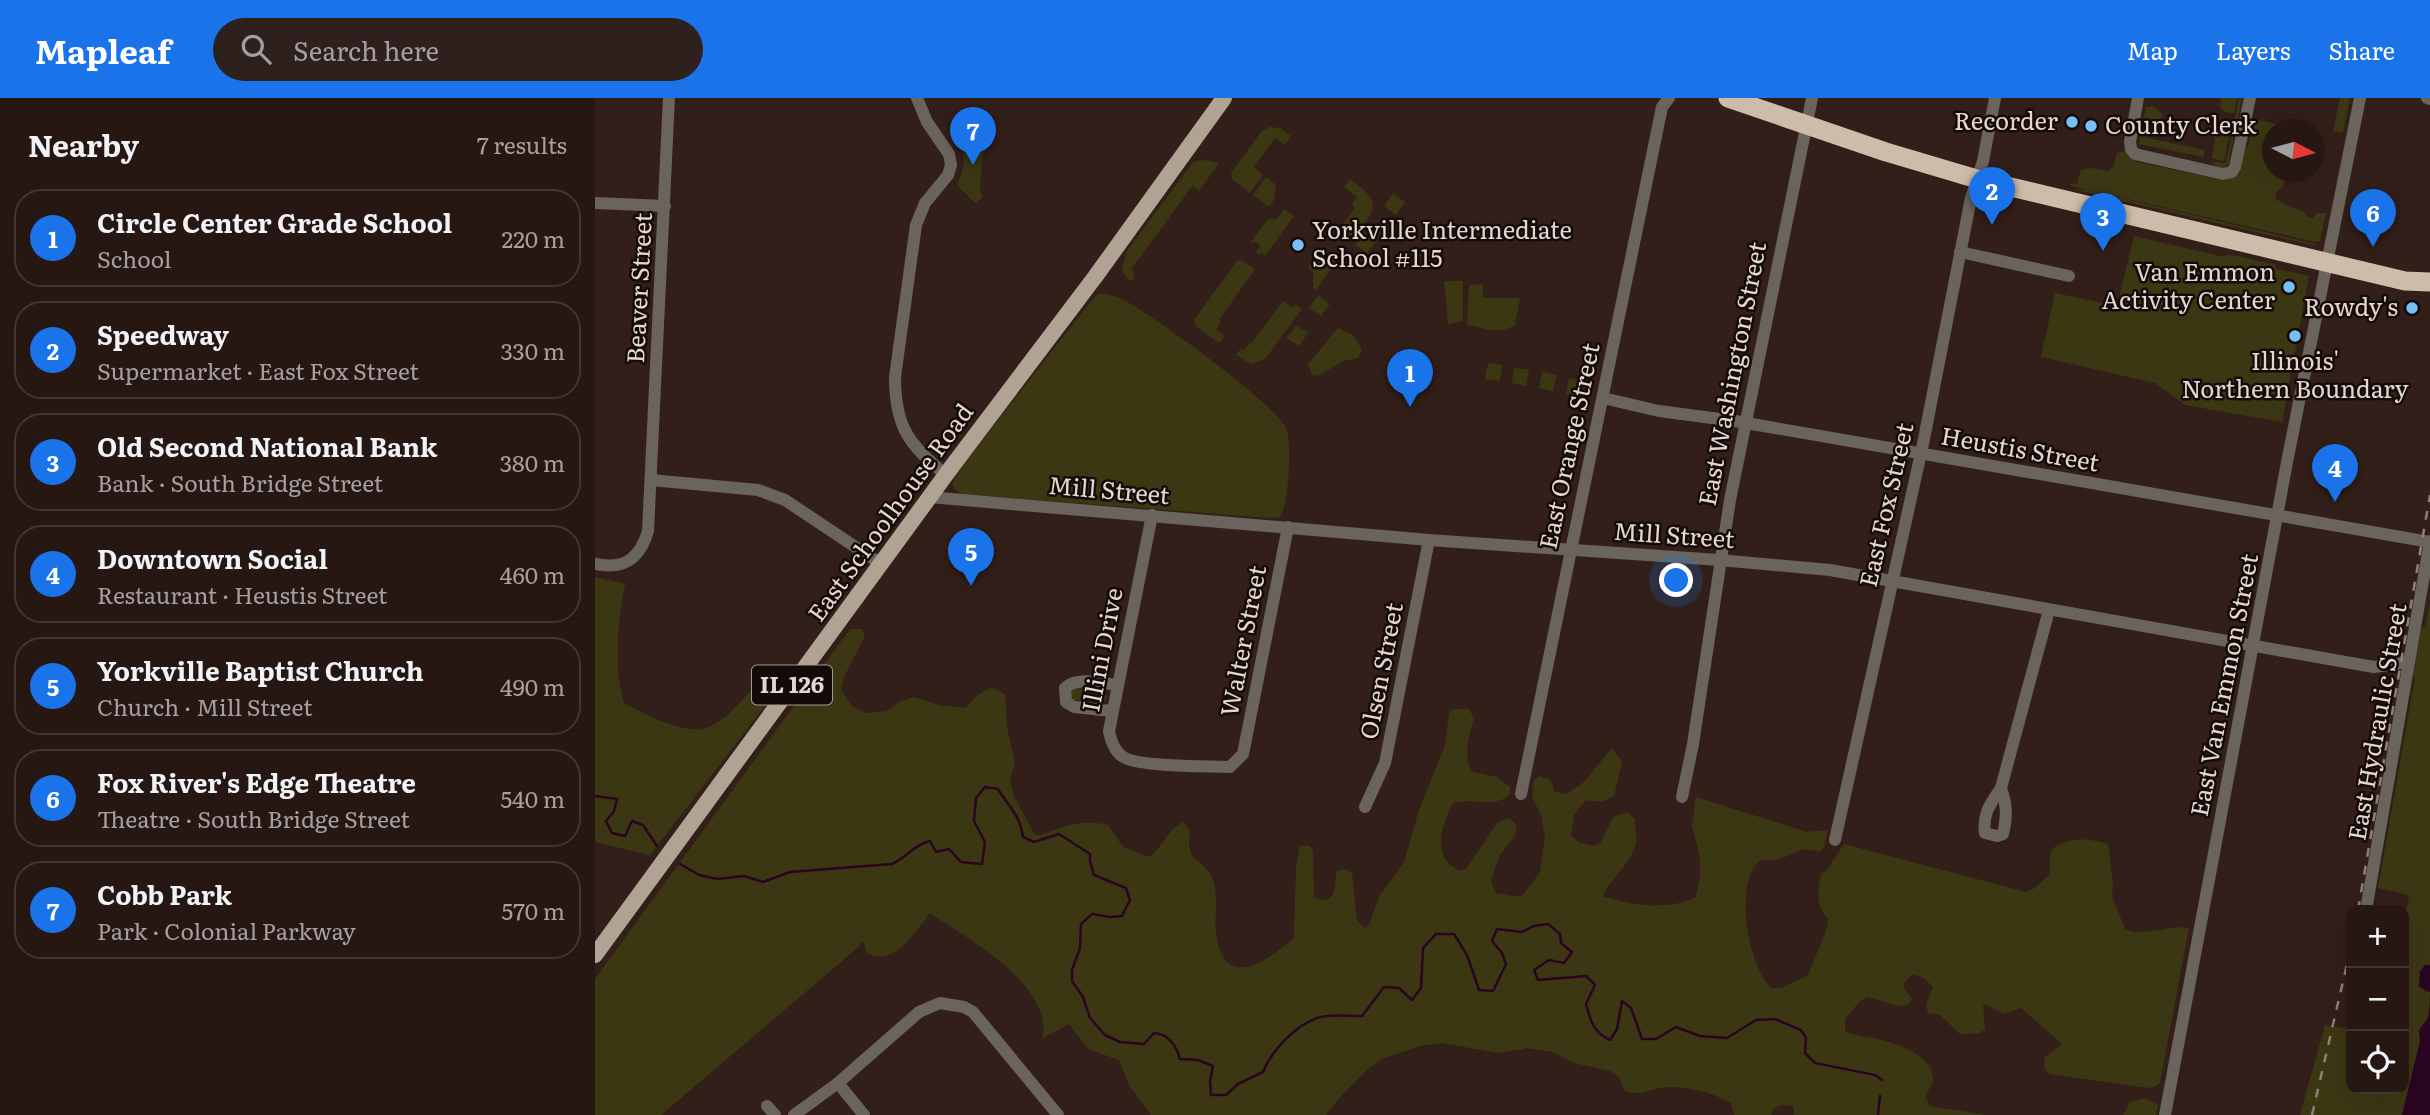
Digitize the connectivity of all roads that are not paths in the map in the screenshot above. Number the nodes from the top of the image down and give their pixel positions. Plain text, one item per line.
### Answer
1 (669, 98) edge
2 (917, 98) edge
3 (1224, 98) edge
4 (1728, 98) edge
5 (1812, 98) edge
6 (1995, 98) edge
7 (2138, 98) edge
8 (2250, 98) edge
9 (2361, 98) edge
10 (1663, 101) edge
11 (1806, 126) junction
12 (1977, 179) junction
13 (595, 203) edge
14 (665, 206) junction
15 (1960, 252) junction
16 (2327, 263) junction
17 (2069, 276) dead end
18 (2405, 281) junction
19 (2430, 282) edge
20 (2430, 295) edge
21 (1603, 398) junction
22 (1745, 423) junction
23 (1920, 454) junction
24 (946, 475) junction
25 (651, 480) junction
26 (929, 498) junction
27 (1151, 516) junction
28 (2278, 516) junction
29 (1288, 527) junction
30 (1429, 540) junction
31 (2430, 542) edge
32 (1570, 551) junction
33 (1719, 560) junction
34 (595, 564) edge
35 (881, 564) junction
36 (1891, 580) junction
37 (2049, 610) junction
38 (2253, 648) junction
39 (2409, 662) junction
40 (1117, 685) junction
41 (1111, 711) junction
42 (1237, 761) joint
43 (2001, 788) dead end
44 (1521, 794) dead end
45 (1682, 797) dead end
46 (1365, 807) dead end
47 (1835, 840) dead end
48 (2368, 905) edge
49 (595, 955) edge
50 (838, 1083) junction
51 (794, 1115) edge
52 (864, 1115) edge
53 (1058, 1115) edge
54 (2165, 1115) edge

1 - 14 street, Beaver Street
2 - 24 street
3 - 24 main road, East Schoolhouse Road
4 - 11 highway
5 - 11 street, East Washington Street
6 - 12 street, East Fox Street
7 - 8 street
9 - 16 street, East Van Emmon Street
10 - 21 street, East Orange Street
11 - 12 highway
11 - 22 street, East Washington Street
12 - 15 street, East Fox Street
12 - 16 highway
13 - 14 street
14 - 25 street, Beaver Street
15 - 17 street
15 - 23 street, East Fox Street
16 - 18 highway
16 - 28 street, East Van Emmon Street
18 - 19 highway
18 - 20 highway
21 - 22 street, Heustis Street
21 - 32 street, East Orange Street
22 - 23 street, Heustis Street
22 - 33 street, East Washington Street
23 - 28 street, Heustis Street
23 - 36 street, East Fox Street
24 - 26 main road, East Schoolhouse Road
25 - 34 street, Beaver Street
25 - 35 street
26 - 27 street, Mill Street
26 - 35 main road, East Schoolhouse Road / IL 126
27 - 29 street, Mill Street
27 - 40 street, Illini Drive
28 - 31 street, Heustis Street
28 - 38 street, East Van Emmon Street
29 - 30 street, Mill Street
29 - 42 street, Walter Street
30 - 32 street, Mill Street
30 - 46 street, Olsen Street
31 - 39 street, East Hydraulic Street
32 - 33 street, Mill Street
32 - 44 street, East Orange Street
33 - 36 street, Mill Street
33 - 45 street, East Washington Street
35 - 49 main road, East Schoolhouse Road / IL 126
36 - 37 street, Mill Street
36 - 47 street, East Fox Street
37 - 38 street, Mill Street
37 - 43 street
38 - 39 street, Mill Street
38 - 54 street, East Van Emmon Street
39 - 48 street, East Hydraulic Street
40 - 41 street, Illini Drive
40 - 41 street
41 - 42 street, Illini Drive
50 - 51 street
50 - 52 street
50 - 53 street

